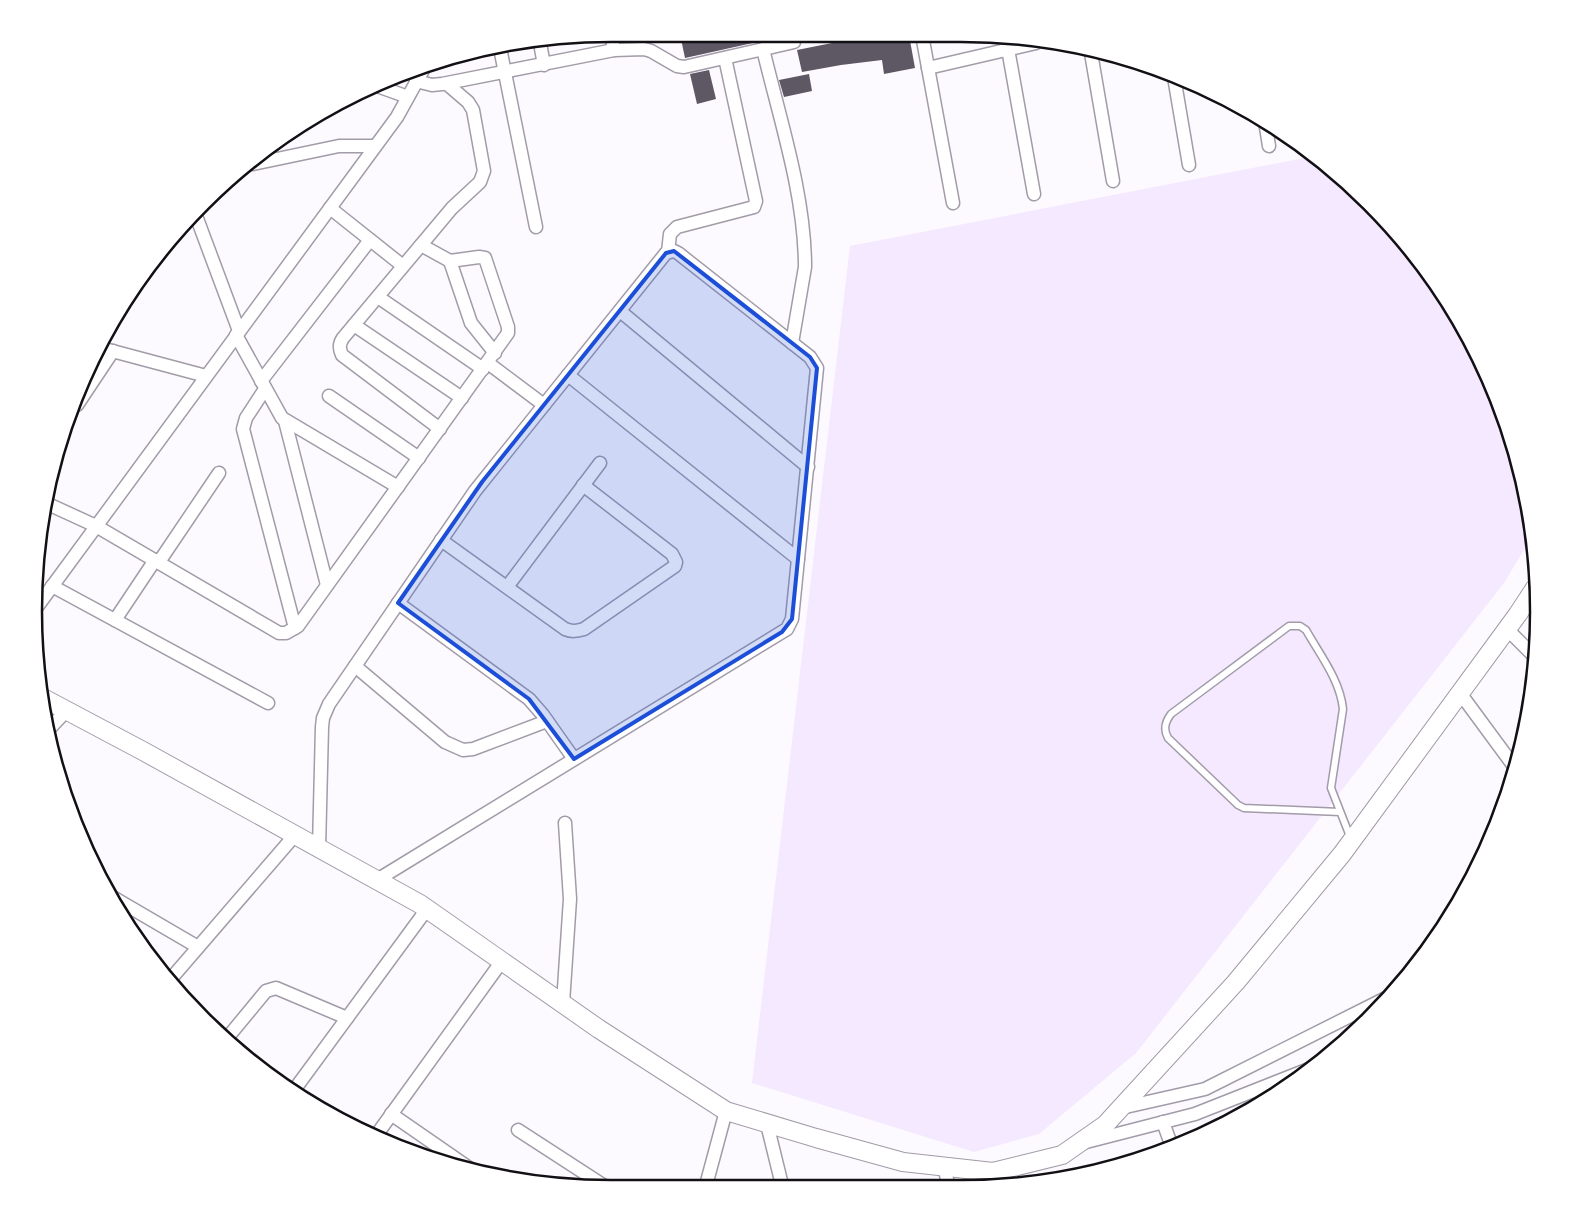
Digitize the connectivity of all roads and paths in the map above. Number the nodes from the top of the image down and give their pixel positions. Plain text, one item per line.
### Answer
1 (612, 42) edge
2 (794, 42) dead end
3 (923, 42) edge
4 (1010, 45) edge
5 (541, 47) edge
6 (763, 49) junction
7 (614, 50) junction
8 (501, 53) edge
9 (725, 58) junction
10 (1092, 58) edge
11 (544, 65) junction
12 (928, 68) junction
13 (504, 71) junction
14 (420, 76) edge
15 (446, 84) junction
16 (1175, 85) edge
17 (386, 89) edge
18 (408, 97) junction
19 (1267, 132) edge
20 (375, 146) junction
21 (1269, 146) dead end
22 (263, 162) edge
23 (1189, 165) dead end
24 (1113, 181) dead end
25 (1034, 194) dead end
26 (952, 203) dead end
27 (330, 208) junction
28 (198, 221) edge
29 (536, 227) dead end
30 (370, 240) junction
31 (421, 245) junction
32 (668, 252) junction
33 (450, 262) junction
34 (403, 266) junction
35 (378, 297) junction
36 (620, 311) junction
37 (354, 325) junction
38 (238, 333) junction
39 (792, 343) junction
40 (107, 349) edge
41 (114, 351) junction
42 (489, 362) junction
43 (568, 375) junction
44 (206, 376) junction
45 (263, 385) junction
46 (89, 388) edge
47 (329, 396) dead end
48 (462, 398) junction
49 (544, 405) junction
50 (285, 421) junction
51 (440, 429) junction
52 (419, 458) junction
53 (600, 463) dead end
54 (808, 467) junction
55 (219, 473) dead end
56 (583, 485) junction
57 (398, 487) junction
58 (52, 506) edge
59 (96, 526) junction
60 (442, 540) junction
61 (798, 559) junction
62 (157, 561) junction
63 (327, 585) junction
64 (507, 587) junction
65 (45, 591) edge
66 (1529, 597) edge
67 (398, 604) junction
68 (115, 620) junction
69 (295, 628) junction
70 (1507, 629) junction
71 (1528, 650) edge
72 (355, 666) junction
73 (1460, 694) junction
74 (49, 701) edge
75 (268, 703) dead end
76 (67, 710) junction
77 (547, 721) junction
78 (53, 724) edge
79 (574, 759) junction
80 (1510, 760) edge
81 (1340, 812) junction
82 (565, 823) dead end
83 (295, 835) junction
84 (1352, 840) junction
85 (319, 848) junction
86 (376, 880) junction
87 (123, 903) edge
88 (427, 909) junction
89 (198, 947) junction
90 (502, 961) junction
91 (174, 975) edge
92 (563, 1003) junction
93 (1368, 1008) edge
94 (347, 1018) junction
95 (231, 1034) edge
96 (1286, 1078) edge
97 (297, 1086) edge
98 (1121, 1108) junction
99 (726, 1111) junction
100 (391, 1114) junction
101 (1163, 1122) junction
102 (767, 1124) junction
103 (379, 1130) edge
104 (518, 1130) dead end
105 (1170, 1140) edge
106 (1079, 1144) junction
107 (455, 1158) edge
108 (944, 1166) junction
109 (594, 1180) edge
110 (707, 1180) edge
111 (781, 1180) edge
112 (947, 1180) edge

1 - 7 street
2 - 6 street
3 - 12 street
4 - 12 street
4 - 25 street
5 - 11 street
6 - 9 street
6 - 39 street
7 - 9 street
7 - 11 street
8 - 13 street
9 - 32 street
10 - 24 street
11 - 13 street
12 - 26 street
13 - 15 street
13 - 29 street
14 - 15 street
14 - 18 street
15 - 31 street
16 - 23 street
17 - 18 street
18 - 20 street
19 - 21 street
20 - 22 street
20 - 27 street
27 - 30 street
27 - 38 street
28 - 38 street
30 - 34 street
30 - 45 street
31 - 33 street
31 - 34 street
32 - 36 street
32 - 39 street
33 - 42 street
33 - 42 street
34 - 35 street
35 - 37 street
35 - 42 street
36 - 43 street
36 - 54 street
37 - 48 street
37 - 51 street
38 - 44 street
38 - 45 street
39 - 54 street
40 - 41 street
41 - 44 street
41 - 46 street
42 - 48 street
42 - 49 street
43 - 49 street
43 - 61 street
44 - 59 street
45 - 50 street
45 - 69 street
47 - 52 street
48 - 51 street
49 - 60 street
50 - 57 street
50 - 63 street
51 - 52 street
52 - 57 street
53 - 56 street
54 - 61 street
55 - 62 street
56 - 64 street
56 - 64 street
57 - 63 street
58 - 59 street
59 - 62 street
59 - 65 street
60 - 64 street
60 - 67 street
61 - 79 street
62 - 68 street
62 - 69 street
63 - 69 street
65 - 68 street
66 - 70 street
67 - 72 street
67 - 77 street
68 - 75 street
70 - 71 street
70 - 73 street
72 - 77 street
72 - 85 street
73 - 80 street
73 - 84 street
74 - 76 street
76 - 78 street
76 - 83 street
77 - 79 street
79 - 86 street
81 - 81 lane
81 - 84 lane
82 - 92 street
83 - 85 street
83 - 89 street
84 - 98 street
85 - 86 street
86 - 88 street
87 - 89 street
88 - 90 street
88 - 94 street
89 - 91 street
90 - 92 street
90 - 100 street
92 - 99 street
93 - 98 street
94 - 95 street
94 - 97 street
96 - 101 street
98 - 106 street
99 - 102 street
99 - 110 street
100 - 103 street
100 - 107 street
101 - 105 street
101 - 106 street
102 - 108 street
102 - 111 street
104 - 109 street
106 - 108 street
108 - 112 street

